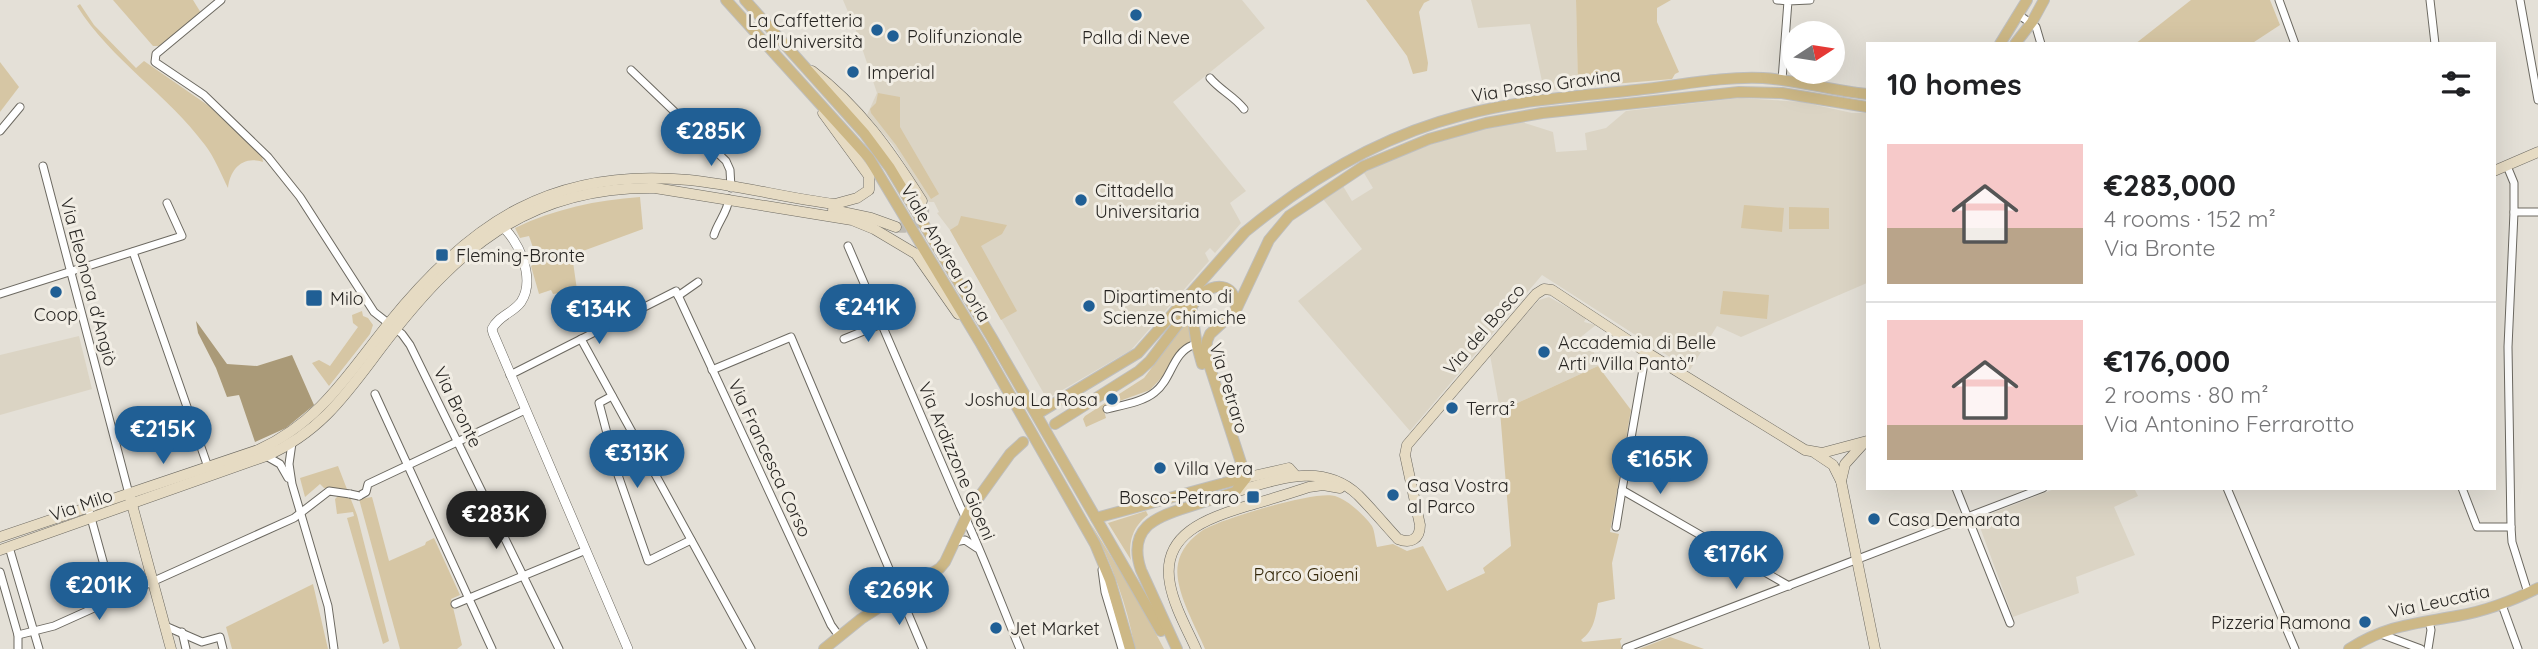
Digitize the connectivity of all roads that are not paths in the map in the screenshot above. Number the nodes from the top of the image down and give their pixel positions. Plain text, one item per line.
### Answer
1 (221, 0) edge
2 (726, 0) edge
3 (745, 0) edge
4 (1777, 0) edge
5 (1807, 0) edge
6 (2027, 0) edge
7 (2044, 0) edge
8 (2279, 0) edge
9 (2430, 0) edge
10 (2520, 0) edge
11 (1788, 2) edge
12 (2019, 15) junction
13 (1787, 21) edge
14 (2032, 22) junction
15 (2001, 42) edge
16 (2017, 42) edge
17 (2040, 42) edge
18 (2294, 42) edge
19 (2435, 42) edge
20 (807, 67) junction
21 (631, 69) dead end
22 (1210, 78) dead end
23 (1782, 80) edge
24 (1806, 84) edge
25 (1866, 94) edge
26 (2538, 100) edge
27 (815, 102) junction
28 (20, 107) dead end
29 (1866, 107) edge
30 (1244, 109) dead end
31 (0, 131) edge
32 (2538, 152) edge
33 (43, 166) dead end
34 (2507, 166) junction
35 (2496, 170) edge
36 (732, 188) junction
37 (670, 190) junction
38 (729, 199) junction
39 (922, 201) dead end
40 (167, 203) dead end
41 (2514, 212) junction
42 (2538, 212) edge
43 (501, 226) junction
44 (896, 227) tunnel mouth
45 (714, 235) dead end
46 (848, 246) dead end
47 (133, 252) junction
48 (1215, 266) junction
49 (70, 272) junction
50 (698, 282) dead end
51 (0, 294) edge
52 (677, 294) junction
53 (1191, 306) junction
54 (1236, 310) junction
55 (881, 324) junction
56 (394, 328) junction
57 (582, 339) junction
58 (844, 339) dead end
59 (980, 342) junction
60 (1201, 346) junction
61 (1646, 352) junction
62 (712, 370) junction
63 (510, 375) junction
64 (375, 394) dead end
65 (612, 396) junction
66 (1107, 409) dead end
67 (525, 410) junction
68 (1037, 414) junction
69 (1055, 424) dead end
70 (1866, 441) edge
71 (457, 442) junction
72 (292, 443) junction
73 (1023, 443) dead end
74 (1815, 453) junction
75 (266, 456) junction
76 (408, 464) junction
77 (209, 471) junction
78 (1296, 476) junction
79 (1243, 480) junction
80 (1841, 481) junction
81 (292, 484) junction
82 (1258, 485) junction
83 (1622, 490) junction
84 (1957, 490) edge
85 (2038, 490) edge
86 (2228, 490) edge
87 (2463, 490) edge
88 (1235, 492) junction
89 (1291, 493) junction
90 (1356, 493) junction
91 (131, 498) junction
92 (88, 507) junction
93 (300, 514) junction
94 (1968, 517) junction
95 (91, 518) junction
96 (965, 518) junction
97 (1096, 518) junction
98 (1616, 527) dead end
99 (2511, 527) junction
100 (0, 536) edge
101 (691, 540) junction
102 (955, 542) junction
103 (977, 548) junction
104 (4, 549) edge
105 (586, 550) junction
106 (1099, 552) junction
107 (1856, 561) junction
108 (0, 572) edge
109 (523, 575) junction
110 (153, 582) junction
111 (1789, 586) junction
112 (2533, 591) edge
113 (900, 594) junction
114 (469, 597) junction
115 (114, 601) junction
116 (454, 604) dead end
117 (2502, 605) junction
118 (2429, 621) junction
119 (2010, 623) dead end
120 (165, 626) junction
121 (34, 631) junction
122 (182, 632) junction
123 (2378, 633) junction
124 (18, 635) junction
125 (839, 636) junction
126 (203, 646) edge
127 (1626, 648) edge
128 (18, 649) edge
129 (39, 649) edge
130 (171, 649) edge
131 (186, 649) edge
132 (223, 649) edge
133 (334, 649) edge
134 (492, 649) edge
135 (559, 649) edge
136 (628, 649) edge
137 (751, 649) edge
138 (824, 649) edge
139 (923, 649) edge
140 (1020, 649) edge
141 (1122, 649) edge
142 (1130, 649) edge
143 (1170, 649) edge
144 (1177, 649) edge
145 (1196, 649) edge
146 (1875, 649) edge
147 (2295, 649) edge
148 (2349, 649) edge
149 (2421, 649) edge
150 (2428, 649) edge
151 (2518, 649) edge

1 - 56 street, Via Bronte
2 - 27 main road, Viale Andrea Doria
3 - 20 main road, Viale Andrea Doria
4 - 11 street
5 - 11 street
6 - 12 main road
7 - 14 main road
8 - 18 street
9 - 19 street
10 - 26 street
11 - 13 street
12 - 14 street
12 - 15 main road
14 - 16 main road
14 - 17 street
20 - 39 main road
20 - 68 main road, Viale Andrea Doria
21 - 36 street
22 - 30 street
23 - 48 main road, Via Passo Gravina
24 - 25 main road, Via Passo Gravina
27 - 36 main road
27 - 59 main road, Viale Andrea Doria
28 - 31 street
29 - 54 main road, Via Passo Gravina
32 - 34 main road
33 - 49 street, Via Eleonora d'Angiò
34 - 35 main road
34 - 41 street
36 - 43 main road
37 - 38 main road
37 - 43 main road
37 - 44 main road
38 - 45 street
38 - 59 main road
40 - 47 street
41 - 42 street
41 - 99 street
43 - 56 main road
43 - 63 street
46 - 55 street, Via Ardizzone Gioeni
47 - 49 street
47 - 77 street
48 - 53 main road
48 - 68 main road, Via Passo Gravina
49 - 51 street
49 - 91 street, Via Eleonora d'Angiò
50 - 52 street
52 - 57 street
52 - 62 street, Via Francesca Corso
53 - 54 main road
53 - 60 main road, Via Petraro
53 - 69 main road
54 - 60 main road
55 - 58 street
55 - 96 street, Via Ardizzone Gioeni
56 - 71 street, Via Bronte
56 - 72 main road
56 - 77 main road
57 - 63 street
57 - 65 street
59 - 106 main road, Viale Andrea Doria
60 - 66 street
60 - 79 main road, Via Petraro
61 - 74 main road, Via del Bosco
61 - 83 street
61 - 90 main road, Via del Bosco
62 - 113 street
62 - 125 street, Via Francesca Corso
63 - 67 street
64 - 76 street
65 - 101 street
65 - 101 street
67 - 71 street
67 - 105 street
68 - 97 main road, Viale Andrea Doria
70 - 74 main road
70 - 80 main road
71 - 76 street
71 - 109 street, Via Bronte
72 - 75 main road
72 - 81 street
73 - 96 main road
74 - 80 main road, Via del Bosco
75 - 77 main road
75 - 81 street
76 - 93 street, bridge
76 - 114 street
77 - 91 main road, Via Milo
78 - 79 main road
78 - 82 main road, Via del Bosco
78 - 89 main road
78 - 90 main road, Via del Bosco
79 - 82 main road
79 - 88 main road
79 - 97 main road
80 - 107 main road
81 - 93 street
82 - 88 main road, Via del Bosco
83 - 98 street
83 - 111 street
84 - 94 street
85 - 94 street
86 - 147 street
87 - 99 street
88 - 144 main road, Via del Bosco
89 - 90 main road
89 - 145 main road
91 - 92 main road, Via Milo
91 - 95 main road, Via Milo
91 - 110 main road, Via Eleonora d'Angiò
92 - 95 street
92 - 100 main road, Via Milo
93 - 110 street
93 - 133 street
94 - 107 street
94 - 119 street
95 - 104 main road, Via Milo
95 - 115 street
96 - 102 main road
96 - 103 street, Via Ardizzone Gioeni
97 - 143 main road, Viale Andrea Doria
99 - 112 street
101 - 137 street
102 - 103 street
102 - 113 main road
103 - 140 street, Via Ardizzone Gioeni
104 - 121 street
105 - 109 street
105 - 136 street
106 - 141 street
106 - 142 main road
107 - 111 street
107 - 146 main road
108 - 124 street
109 - 114 street
109 - 135 street, Via Bronte
110 - 115 street
110 - 120 main road, Via Eleonora d'Angiò
111 - 127 street
112 - 117 main road, Via Leucatia
113 - 125 main road
113 - 139 street
114 - 116 street
114 - 134 street
115 - 121 street
117 - 118 main road, Via Leucatia
117 - 151 street
118 - 123 main road, Via Leucatia
118 - 150 street
120 - 122 street
120 - 130 main road, Via Eleonora d'Angiò
121 - 124 street
121 - 129 street
122 - 126 street
122 - 131 street
123 - 148 main road, Via Leucatia
123 - 149 street
124 - 128 street
125 - 138 main road
126 - 132 street

